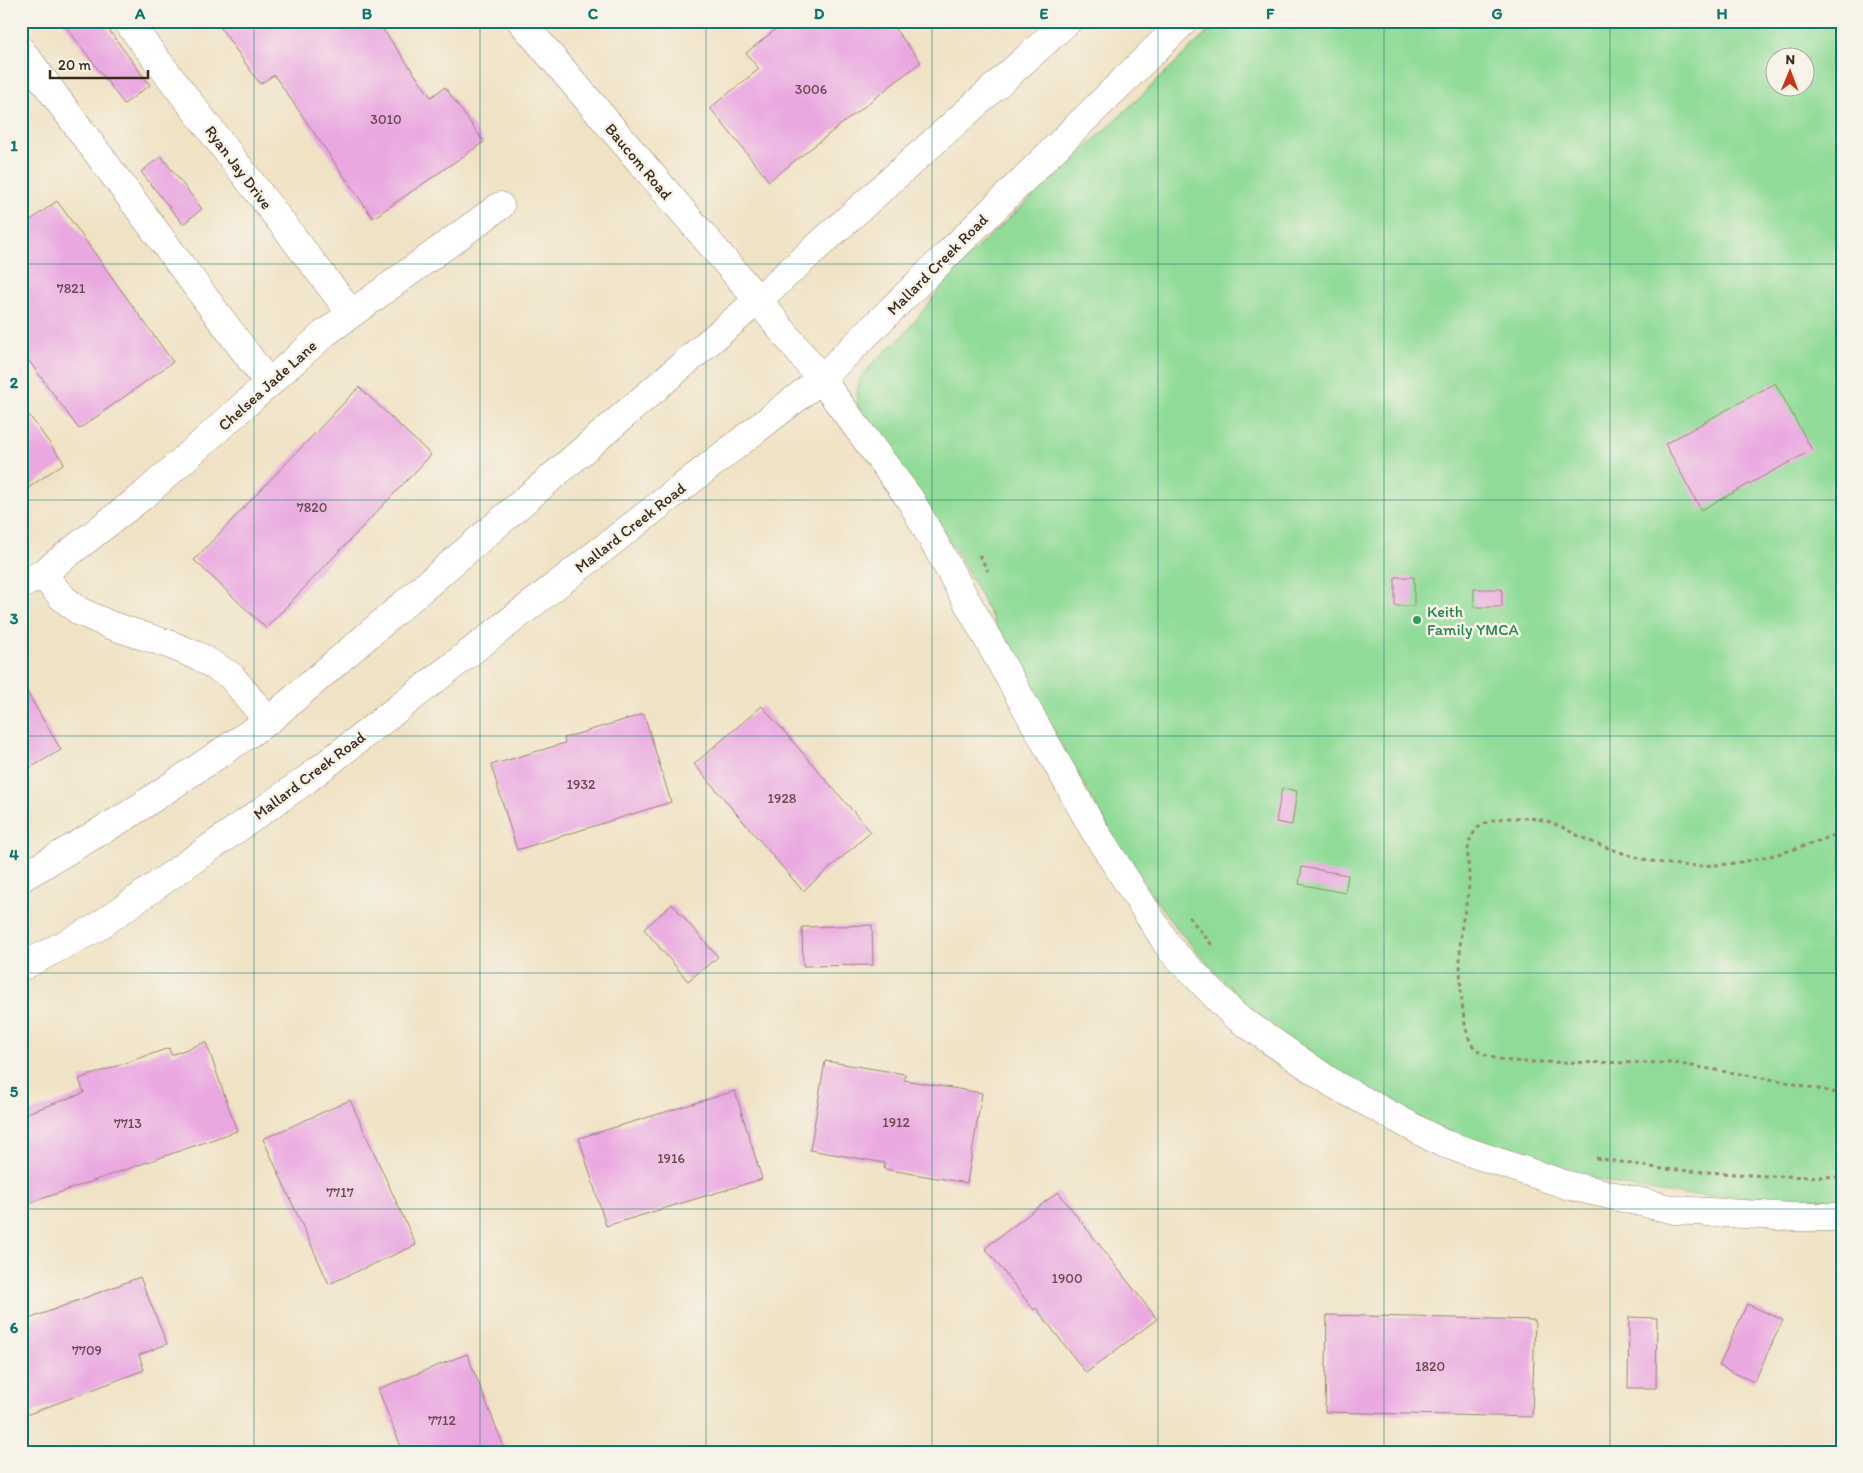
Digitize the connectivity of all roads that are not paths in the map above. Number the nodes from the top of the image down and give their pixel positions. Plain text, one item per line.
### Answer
1 (127, 21) edge
2 (521, 21) edge
3 (1068, 21) edge
4 (1184, 21) edge
5 (21, 50) edge
6 (500, 206) dead end
7 (758, 300) junction
8 (351, 313) junction
9 (821, 378) junction
10 (270, 384) junction
11 (32, 579) edge
12 (268, 721) junction
13 (21, 878) edge
14 (21, 967) edge
15 (1842, 1218) edge

1 - 8 street, Ryan Jay Drive
2 - 7 street, Baucom Road
3 - 7 street
4 - 9 street, Mallard Creek Road
5 - 10 street
6 - 8 street, Chelsea Jade Lane
7 - 9 street, Baucom Road
7 - 12 street
8 - 10 street, Chelsea Jade Lane
9 - 14 street, Mallard Creek Road
9 - 15 street, Baucom Road
10 - 11 street, Chelsea Jade Lane
11 - 12 street
12 - 13 street

